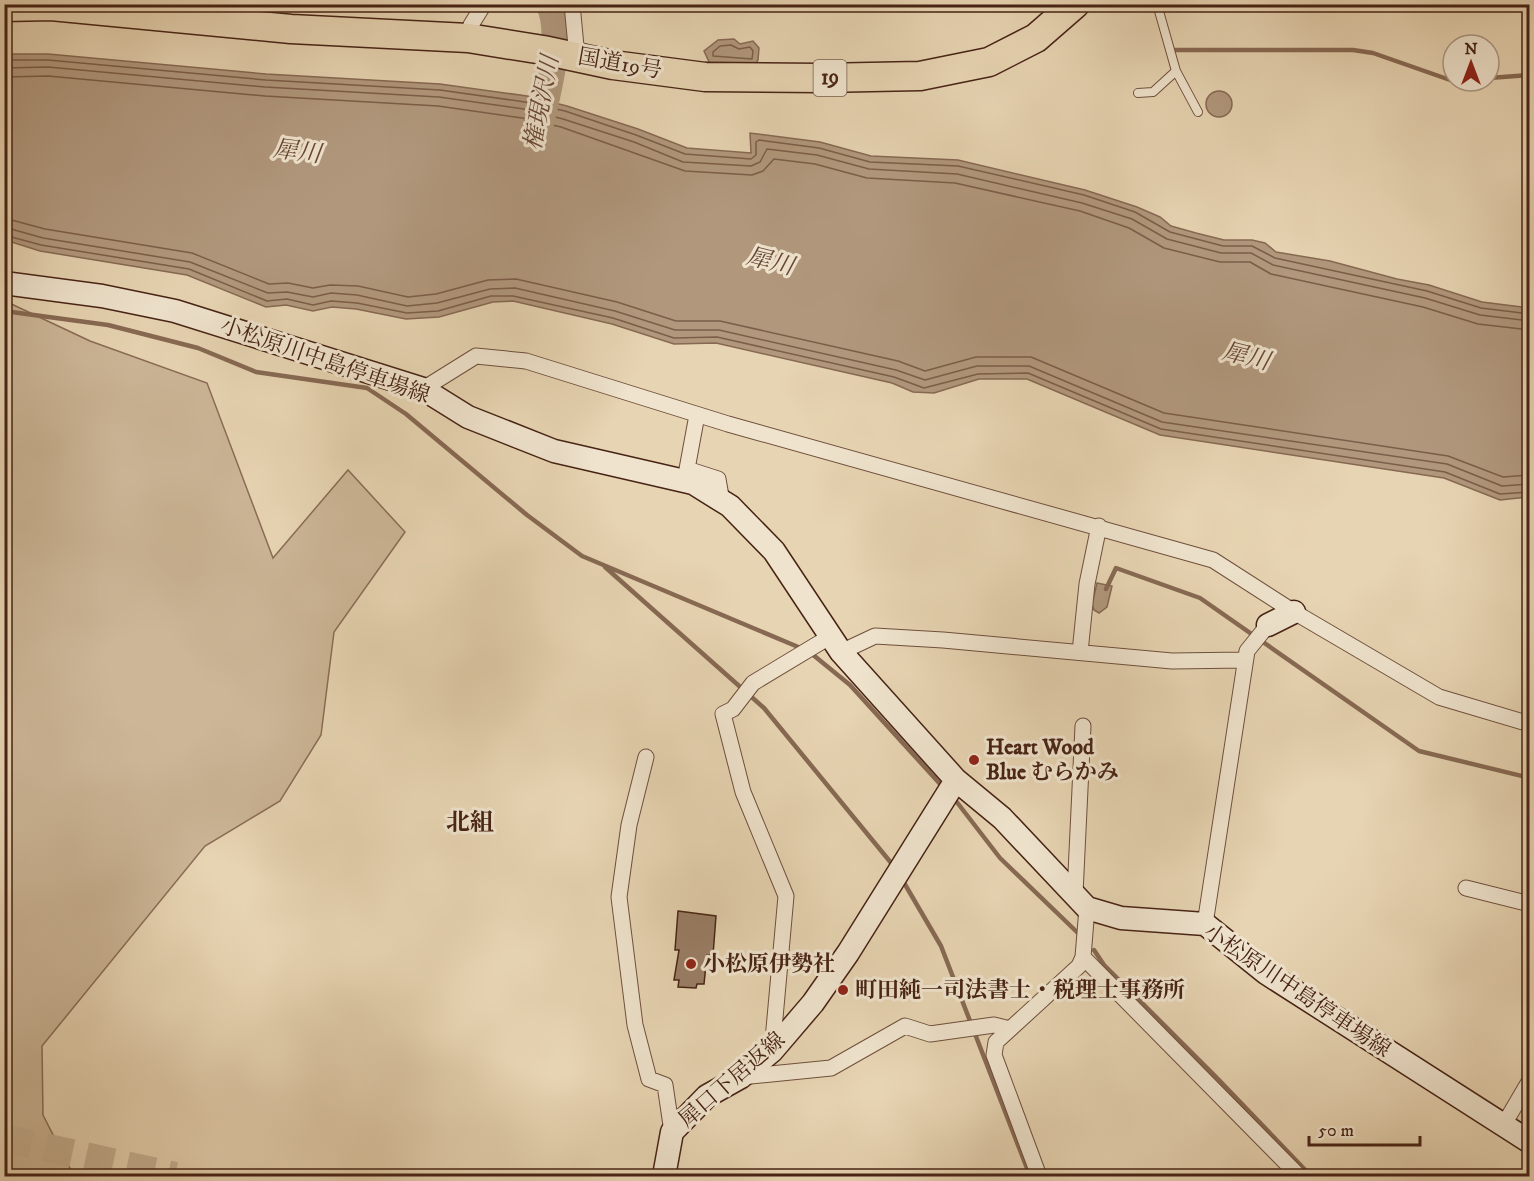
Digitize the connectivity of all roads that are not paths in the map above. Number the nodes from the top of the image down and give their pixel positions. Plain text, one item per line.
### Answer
1 (484, 4) edge
2 (572, 4) edge
3 (1075, 4) edge
4 (1157, 4) edge
5 (4, 8) edge
6 (468, 38) junction
7 (562, 54) junction
8 (1176, 71) junction
9 (1138, 93) dead end
10 (1198, 112) dead end
11 (4, 283) edge
12 (423, 389) junction
13 (697, 415) junction
14 (722, 502) junction
15 (1099, 526) junction
16 (1294, 612) junction
17 (1268, 625) joint
18 (836, 644) junction
19 (1080, 652) junction
20 (1246, 655) junction
21 (1530, 724) edge
22 (1083, 726) dead end
23 (646, 757) dead end
24 (956, 780) junction
25 (1466, 888) dead end
26 (1081, 901) junction
27 (1530, 904) edge
28 (1205, 924) junction
29 (1083, 957) junction
30 (1010, 1029) junction
31 (772, 1050) junction
32 (741, 1077) junction
33 (1530, 1080) edge
34 (1503, 1126) junction
35 (672, 1132) junction
36 (1530, 1142) edge
37 (664, 1176) edge
38 (1039, 1176) edge
39 (1299, 1176) edge

1 - 6 street
2 - 7 street
3 - 7 highway, 国道19号 / 19
4 - 8 lane
5 - 6 highway, 国道19号 / 19
6 - 7 highway, 国道19号 / 19
8 - 9 lane
8 - 10 lane
11 - 12 main road, 小松原川中島停車場線
12 - 13 street
12 - 14 main road, 小松原川中島停車場線
13 - 14 street
13 - 15 street
14 - 18 main road, 小松原川中島停車場線
15 - 16 street
15 - 19 street
16 - 17 main road
16 - 21 street
17 - 20 street
18 - 19 street
18 - 24 main road, 小松原川中島停車場線
18 - 31 street
19 - 20 street
20 - 28 street
22 - 26 street
23 - 35 street
24 - 26 main road, 小松原川中島停車場線
24 - 31 main road, 犀口下居返線
25 - 27 street
26 - 28 main road, 小松原川中島停車場線
26 - 29 street
28 - 34 main road, 小松原川中島停車場線
29 - 30 street
29 - 39 street
30 - 32 street
30 - 38 street
31 - 32 main road, 犀口下居返線
32 - 35 main road, 犀口下居返線
33 - 34 street
34 - 36 main road, 小松原川中島停車場線
35 - 37 main road, 犀口下居返線

